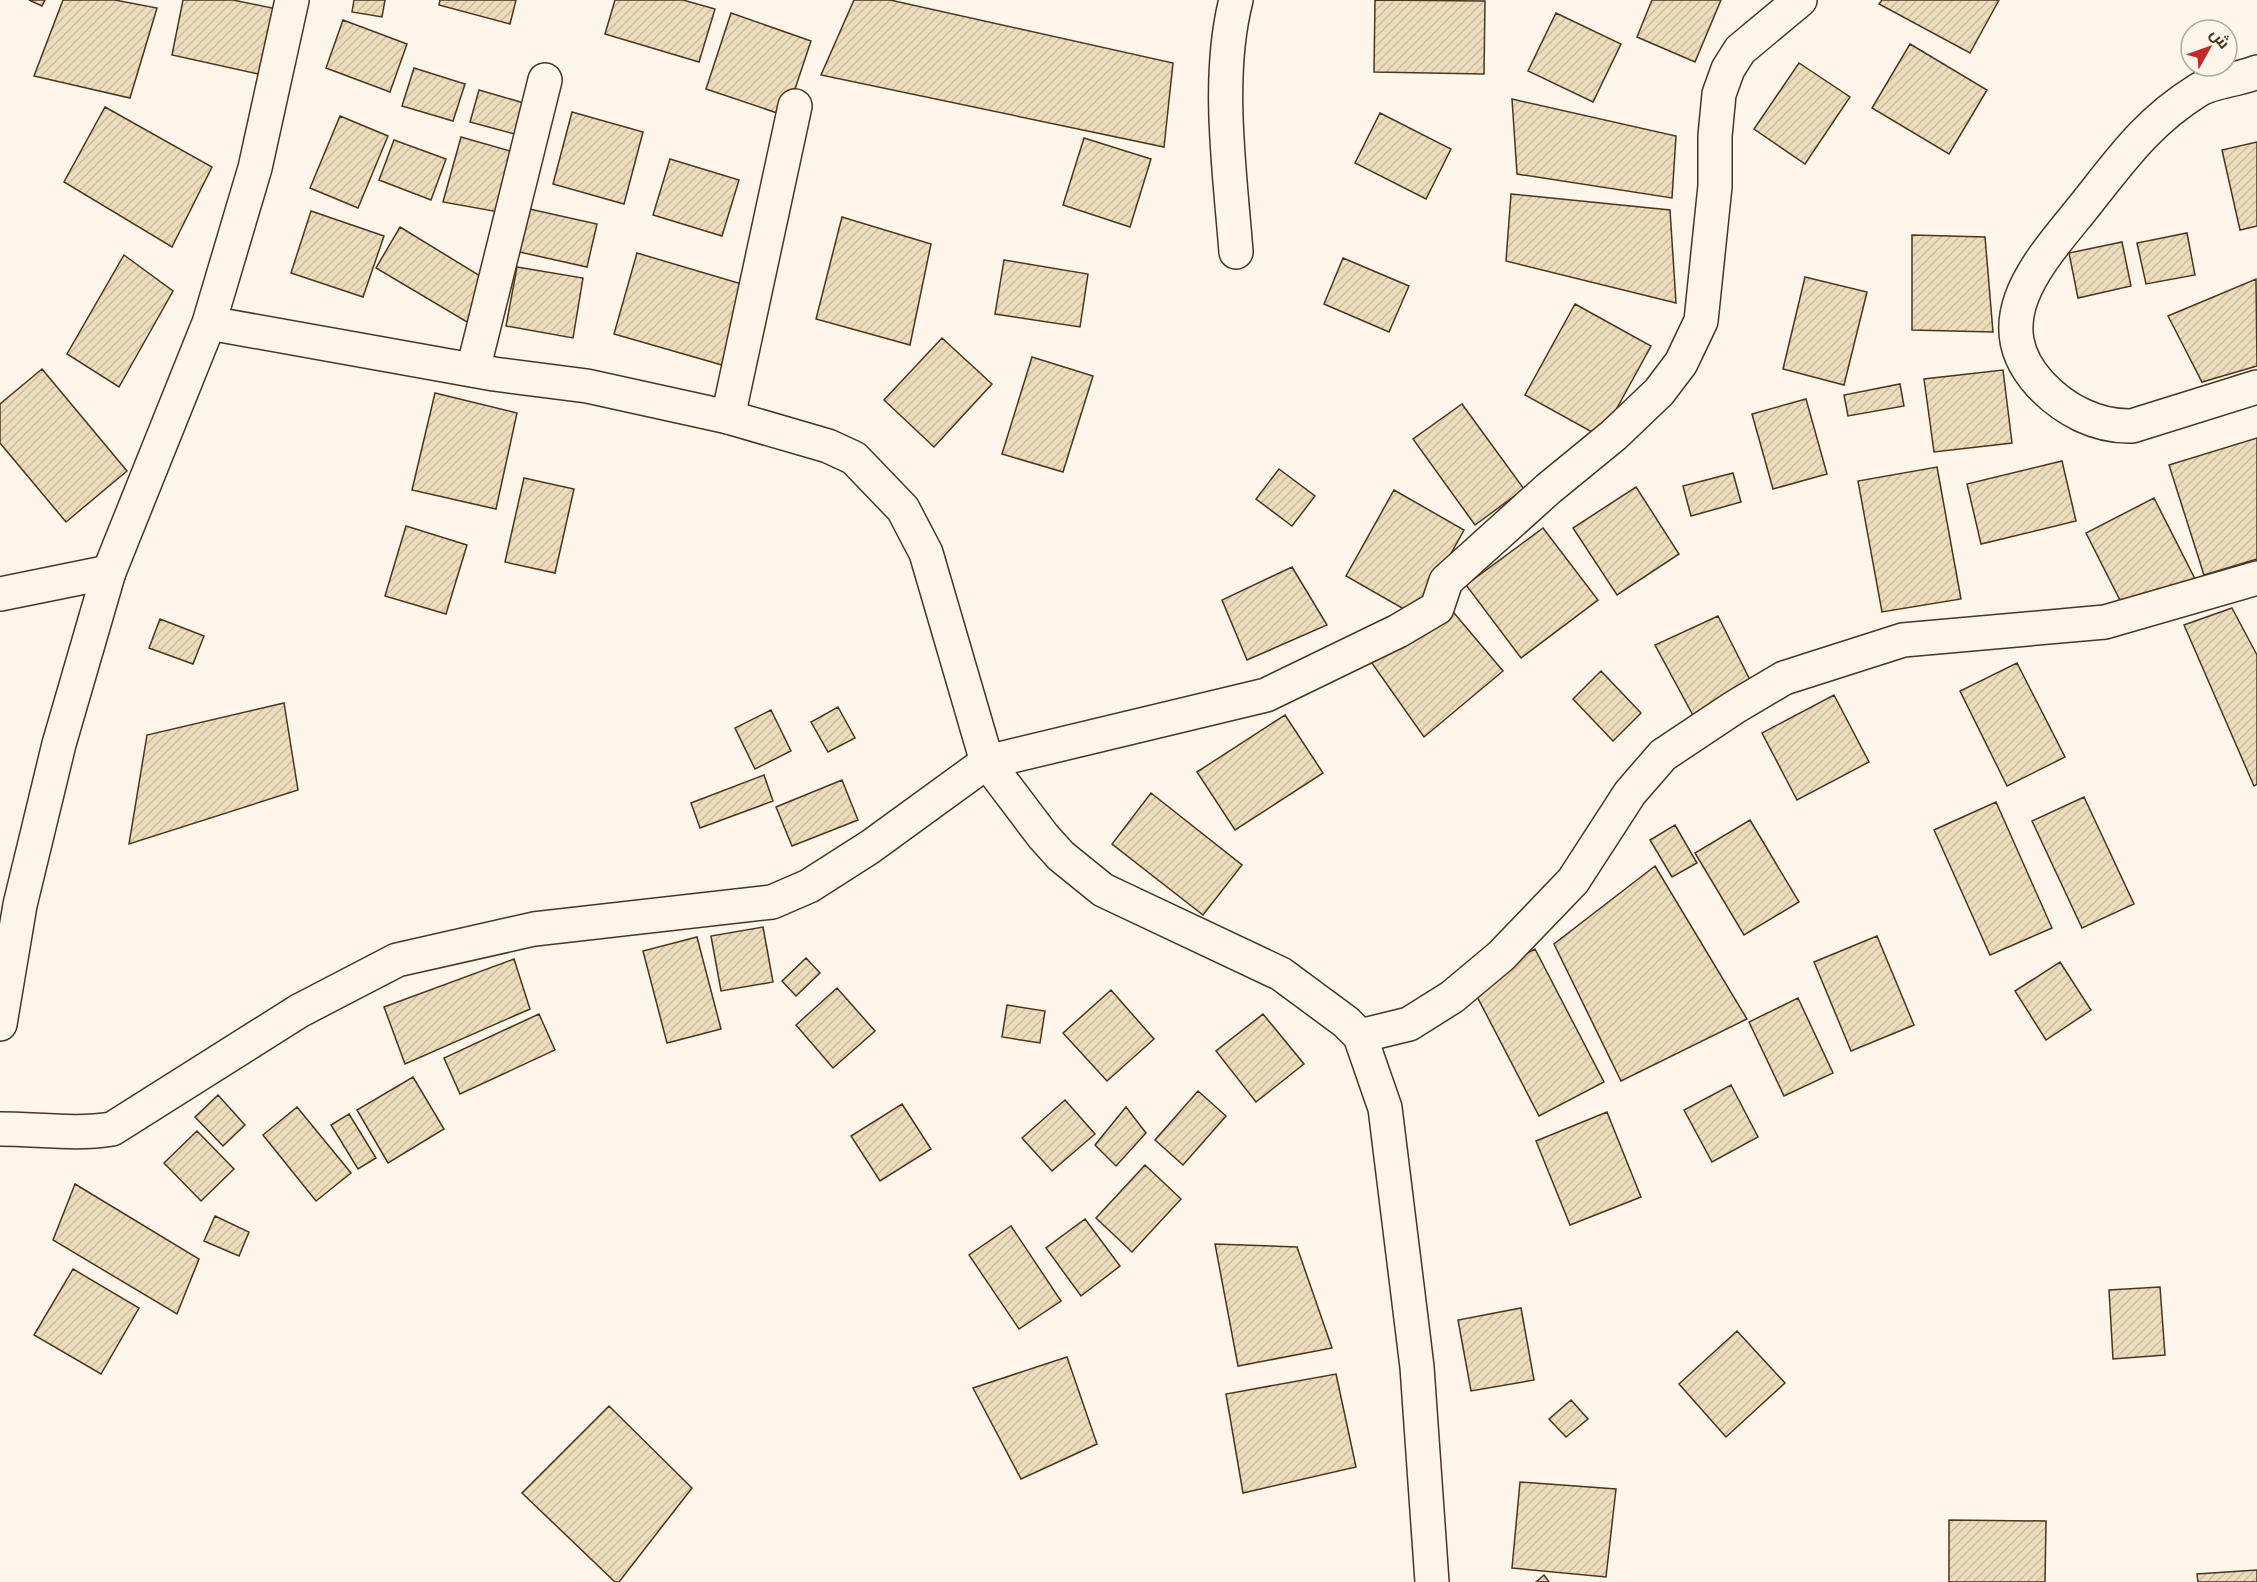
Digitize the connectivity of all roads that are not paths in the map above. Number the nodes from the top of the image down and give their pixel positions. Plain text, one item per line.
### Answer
1 (292, 0) edge
2 (1236, 0) edge
3 (1800, 0) edge
4 (2257, 72) edge
5 (545, 80) dead end
6 (795, 106) dead end
7 (1236, 252) dead end
8 (209, 323) junction
9 (473, 370) junction
10 (2257, 387) edge
11 (728, 417) junction
12 (109, 572) junction
13 (2257, 578) edge
14 (0, 594) edge
15 (987, 762) junction
16 (0, 1024) edge
17 (1359, 1036) junction
18 (0, 1129) edge
19 (1432, 1582) edge

1 - 8 street
2 - 7 street
3 - 15 street
4 - 10 street
5 - 9 street
6 - 11 street
8 - 9 street
8 - 12 street
9 - 11 street
11 - 15 street
12 - 14 street
12 - 16 street
13 - 17 street
15 - 17 street
15 - 18 street
17 - 19 street

